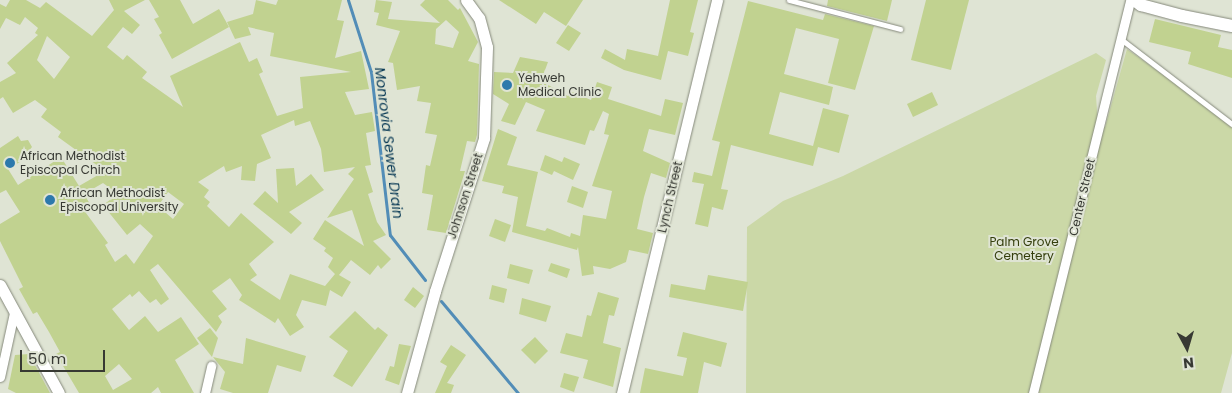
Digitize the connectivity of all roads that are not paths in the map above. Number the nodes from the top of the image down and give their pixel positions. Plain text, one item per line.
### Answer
1 (466, 0) edge
2 (717, 0) edge
3 (789, 0) edge
4 (1130, 0) edge
5 (1134, 0) edge
6 (1232, 26) edge
7 (900, 29) dead end
8 (1120, 38) junction
9 (1232, 124) edge
10 (0, 285) edge
11 (14, 313) junction
12 (211, 366) dead end
13 (0, 377) edge
14 (59, 393) edge
15 (205, 393) edge
16 (407, 393) edge
17 (622, 393) edge
18 (1034, 393) edge

1 - 16 street, Johnson Street
2 - 17 street, Lynch Street
3 - 7 lane
4 - 8 street, Center Street
5 - 6 main road
8 - 9 lane
8 - 18 street, Center Street
10 - 11 street
11 - 13 street
11 - 14 street
12 - 15 street

